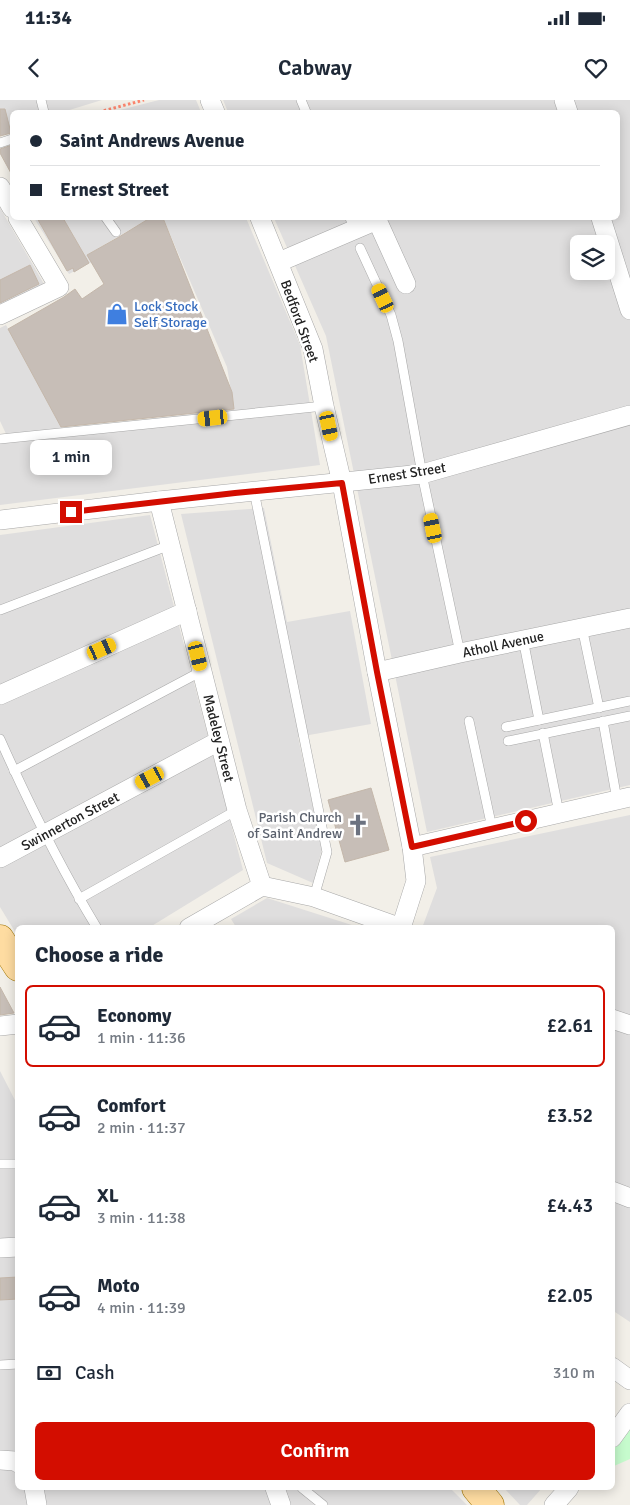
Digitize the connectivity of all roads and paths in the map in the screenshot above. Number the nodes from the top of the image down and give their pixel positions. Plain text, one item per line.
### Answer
1 (144, 100) edge
2 (106, 110) edge
3 (0, 187) edge
4 (10, 204) edge
5 (19, 220) edge
6 (107, 220) edge
7 (261, 220) edge
8 (602, 220) edge
9 (352, 224) edge
10 (116, 232) dead end
11 (360, 248) dead end
12 (279, 262) junction
13 (406, 284) dead end
14 (630, 310) edge
15 (0, 315) edge
16 (324, 406) junction
17 (630, 416) edge
18 (0, 439) edge
19 (422, 474) junction
20 (342, 483) junction
21 (254, 491) junction
22 (159, 501) junction
23 (0, 520) edge
24 (170, 544) junction
25 (0, 610) edge
26 (187, 611) junction
27 (630, 618) edge
28 (582, 627) junction
29 (523, 640) junction
30 (460, 652) junction
31 (202, 671) junction
32 (377, 672) junction
33 (0, 694) edge
34 (630, 701) edge
35 (599, 708) junction
36 (630, 716) edge
37 (540, 720) junction
38 (469, 721) dead end
39 (603, 721) junction
40 (506, 727) dead end
41 (543, 733) junction
42 (0, 740) edge
43 (219, 741) junction
44 (508, 741) dead end
45 (14, 771) junction
46 (624, 799) edge
47 (237, 810) junction
48 (559, 813) junction
49 (492, 828) junction
50 (45, 834) junction
51 (412, 847) junction
52 (0, 858) edge
53 (262, 886) junction
54 (314, 897) junction
55 (79, 899) junction
56 (95, 925) edge
57 (194, 925) edge
58 (393, 925) edge
59 (402, 925) edge
60 (0, 938) edge
61 (15, 962) edge
62 (615, 1019) edge
63 (15, 1024) edge
64 (630, 1025) edge
65 (0, 1026) edge
66 (0, 1164) edge
67 (15, 1164) edge
68 (615, 1192) edge
69 (630, 1198) edge
70 (15, 1247) edge
71 (0, 1248) edge
72 (15, 1364) edge
73 (0, 1365) edge
74 (615, 1368) edge
75 (630, 1380) edge
76 (630, 1414) edge
77 (615, 1433) edge
78 (0, 1460) edge
79 (15, 1461) edge
80 (34, 1490) edge
81 (276, 1490) edge
82 (305, 1490) edge
83 (478, 1490) edge
84 (567, 1490) edge
85 (37, 1505) edge
86 (281, 1505) edge
87 (324, 1505) edge
88 (490, 1505) edge
89 (554, 1505) edge

1 - 2 path
3 - 4 street
5 - 15 street
6 - 10 lane
7 - 12 street, Bedford Street
8 - 14 street
9 - 12 street
9 - 13 street
11 - 19 lane
12 - 16 street, Bedford Street
16 - 18 lane
16 - 20 street, Bedford Street
17 - 19 street, Ernest Street
19 - 20 street, Ernest Street
19 - 30 lane
20 - 21 street, Ernest Street
20 - 32 street, Bedford Street
21 - 22 street, Ernest Street
21 - 54 lane
22 - 23 street, Ernest Street
22 - 24 street, Madeley Street
24 - 25 lane
24 - 26 street, Madeley Street
26 - 31 street, Madeley Street
26 - 33 street
27 - 28 street, Atholl Avenue
28 - 29 street, Atholl Avenue
28 - 35 lane
29 - 30 street, Atholl Avenue
29 - 37 lane
30 - 32 street, Atholl Avenue
31 - 43 street, Madeley Street
31 - 45 lane
32 - 51 street, Bedford Street
34 - 35 lane
35 - 37 lane
36 - 39 lane
37 - 40 lane
38 - 49 lane
39 - 41 lane
39 - 46 lane
41 - 44 lane
41 - 48 lane
42 - 45 lane
43 - 47 street, Madeley Street
43 - 50 street, Swinnerton Street
45 - 50 lane
46 - 48 street
47 - 53 street, Madeley Street
47 - 55 lane
48 - 49 street
49 - 51 street
50 - 52 street, Swinnerton Street
50 - 55 lane
51 - 59 street, Bedford Street
53 - 54 street
53 - 57 street
54 - 58 street
55 - 56 lane
60 - 61 main road
62 - 64 street
63 - 65 street
66 - 67 lane
68 - 69 street
70 - 71 street
72 - 73 lane
74 - 75 street
76 - 77 street
78 - 79 street
80 - 85 street
81 - 86 street
82 - 87 lane
83 - 88 main road
84 - 89 street

